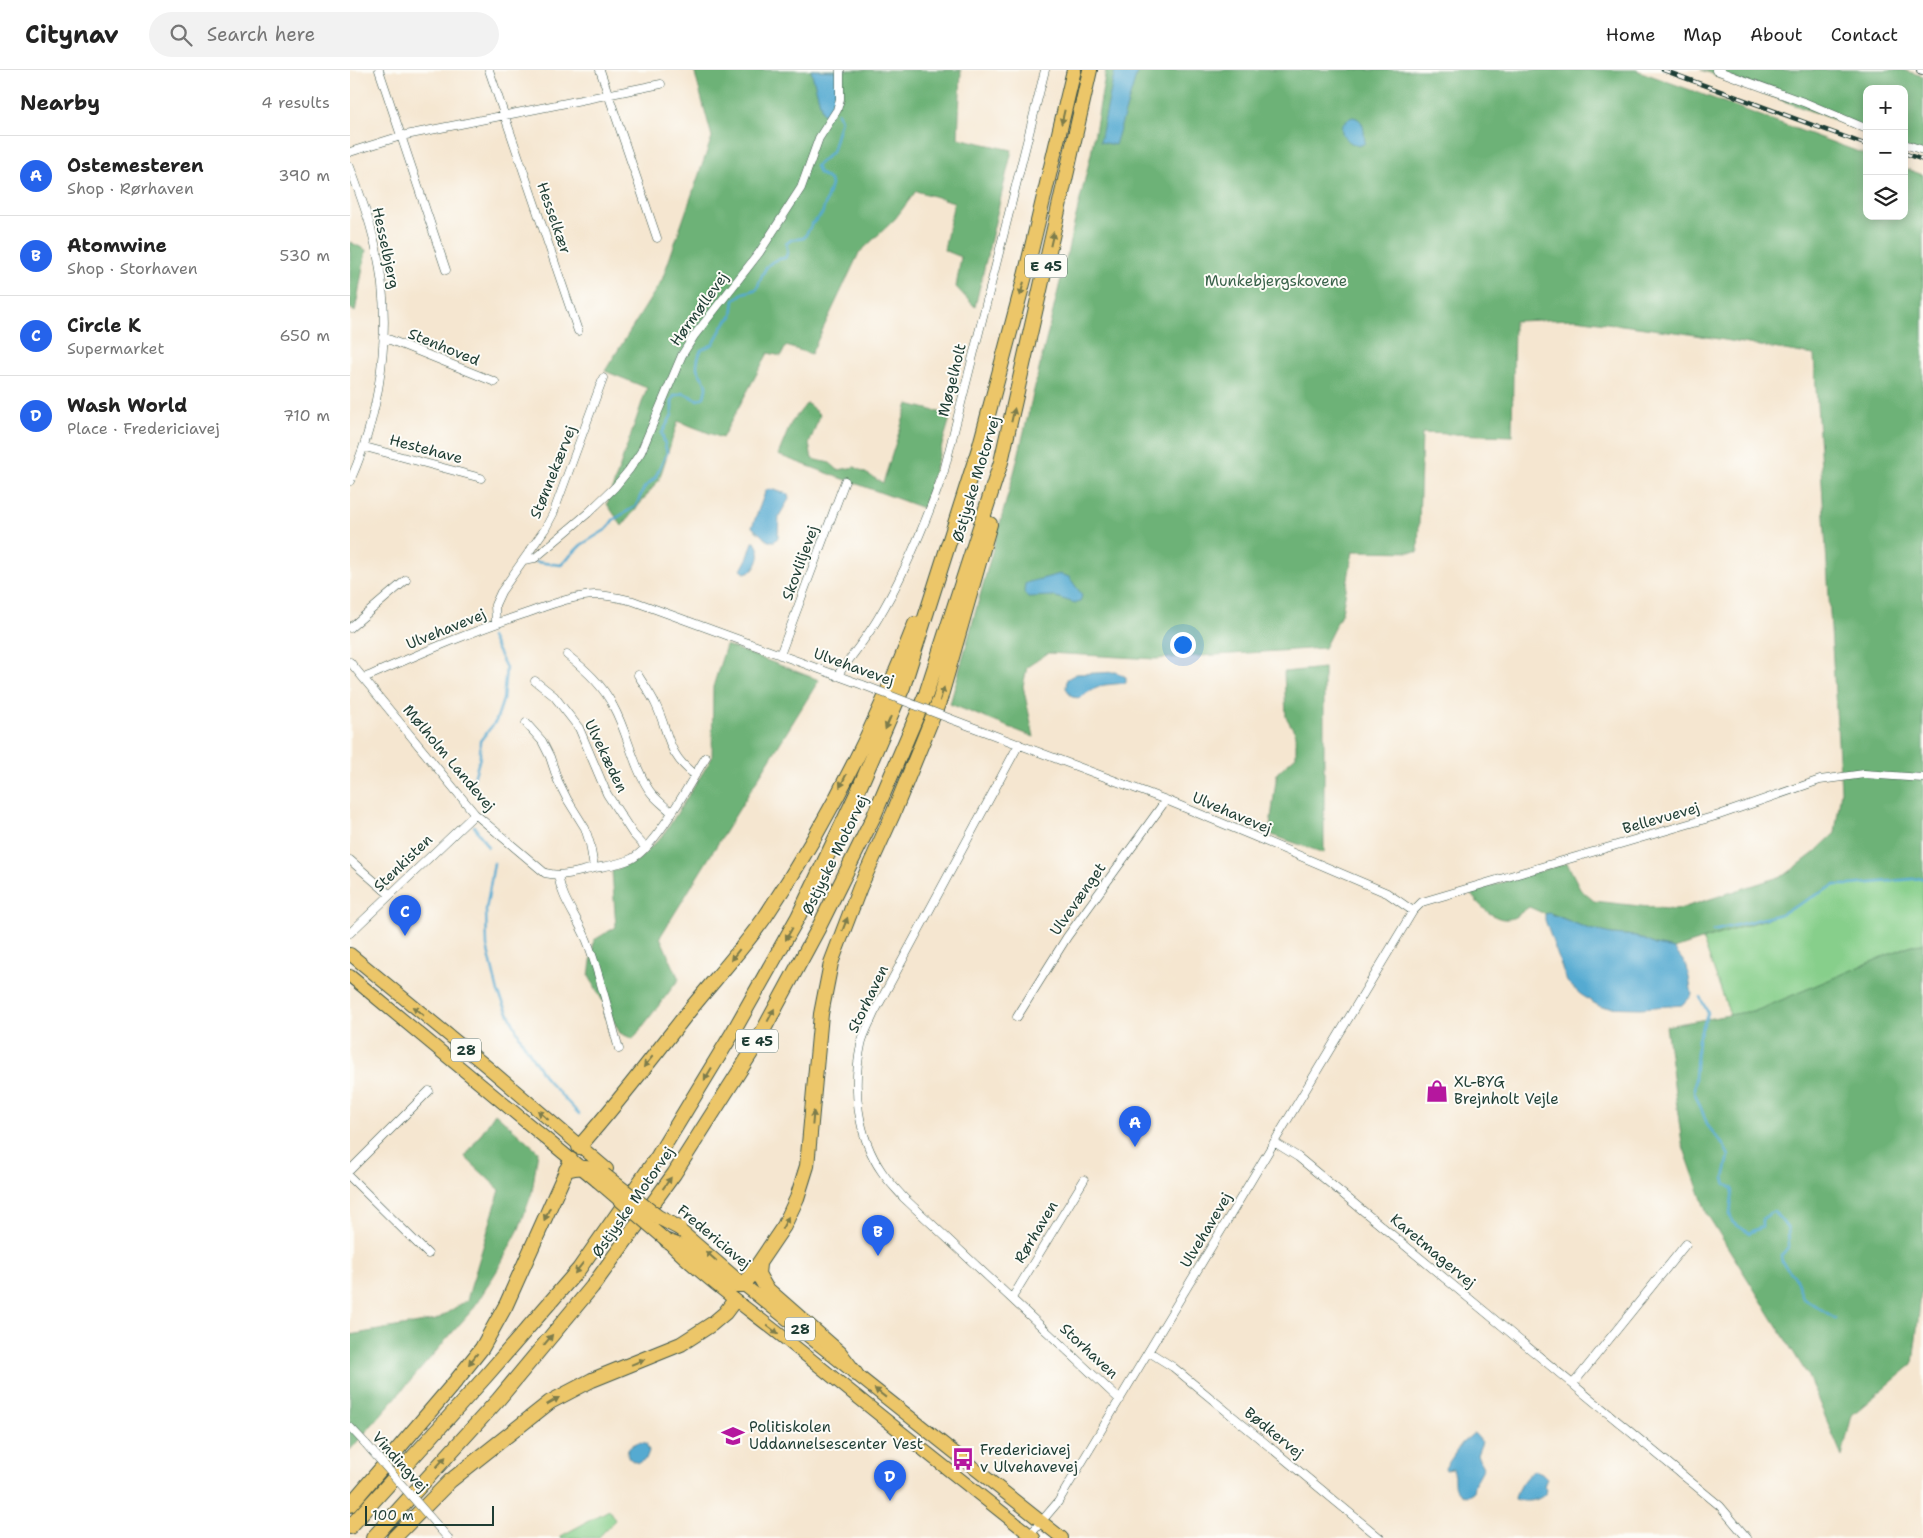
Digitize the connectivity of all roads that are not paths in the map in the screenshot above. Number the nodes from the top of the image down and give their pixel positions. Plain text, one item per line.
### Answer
1 (379, 70) edge
2 (489, 70) edge
3 (600, 70) edge
4 (840, 70) edge
5 (1045, 70) edge
6 (1074, 70) edge
7 (1090, 70) edge
8 (1716, 70) edge
9 (661, 84) dead end
10 (608, 96) junction
11 (504, 115) junction
12 (1863, 127) edge
13 (401, 136) junction
14 (1908, 145) edge
15 (1923, 150) edge
16 (350, 152) edge
17 (350, 167) edge
18 (657, 238) dead end
19 (446, 270) dead end
20 (578, 331) dead end
21 (383, 337) junction
22 (604, 378) dead end
23 (495, 382) dead end
24 (365, 447) junction
25 (1001, 462) junction
26 (481, 478) dead end
27 (350, 481) edge
28 (845, 481) dead end
29 (949, 545) junction
30 (524, 560) junction
31 (406, 580) dead end
32 (496, 623) junction
33 (350, 628) edge
34 (567, 655) dead end
35 (780, 655) junction
36 (350, 662) edge
37 (638, 675) dead end
38 (837, 676) junction
39 (364, 678) junction
40 (535, 681) dead end
41 (526, 723) dead end
42 (1019, 744) junction
43 (706, 757) dead end
44 (695, 775) junction
45 (1923, 778) edge
46 (1166, 800) junction
47 (672, 812) junction
48 (475, 814) junction
49 (646, 848) junction
50 (350, 860) edge
51 (594, 868) junction
52 (558, 876) junction
53 (390, 895) junction
54 (1413, 911) junction
55 (350, 933) edge
56 (350, 954) edge
57 (350, 976) edge
58 (1017, 1017) dead end
59 (619, 1049) dead end
60 (429, 1090) dead end
61 (1274, 1142) junction
62 (579, 1147) junction
63 (572, 1165) junction
64 (350, 1170) edge
65 (602, 1175) junction
66 (350, 1177) edge
67 (1084, 1180) dead end
68 (679, 1228) joint
69 (667, 1242) junction
70 (1686, 1244) dead end
71 (428, 1254) dead end
72 (759, 1264) junction
73 (744, 1285) junction
74 (1012, 1298) junction
75 (734, 1301) junction
76 (1149, 1352) junction
77 (856, 1374) junction
78 (840, 1384) junction
79 (1573, 1384) junction
80 (1120, 1400) junction
81 (350, 1427) edge
82 (350, 1505) edge
83 (1042, 1522) junction
84 (350, 1527) edge
85 (1031, 1537) edge
86 (373, 1538) edge
87 (394, 1538) edge
88 (448, 1538) edge
89 (1051, 1538) edge
90 (1062, 1538) edge
91 (1380, 1538) edge
92 (1747, 1538) edge

1 - 13 street
2 - 11 street, Hesselkær
3 - 10 street
4 - 30 street, Hørmøllevej
5 - 38 street, Møgelholt
6 -> 29 highway, Østjyske Motorvej / E 45
25 -> 7 highway, Østjyske Motorvej / E 45
8 - 12 street
9 - 10 street
10 - 11 street
10 - 18 street
11 - 13 street
11 - 20 street, Hesselkær
13 - 16 street
13 - 19 street
14 - 15 street
17 - 21 street, Hesselbjerg
21 - 23 street, Stenhoved
21 - 24 street, Hesselbjerg
22 - 30 street, Stønnekærvej
24 - 26 street, Hestehave
24 - 27 street, Hesselbjerg
72 -> 25 highway
86 -> 25 highway, Østjyske Motorvej / E 45
28 - 35 street, Skovliljevej
29 -> 62 highway
29 -> 84 highway, Østjyske Motorvej / E 45
30 - 32 street, Stønnekærvej
31 - 33 street
32 - 35 street, Ulvehavevej
32 - 39 street, Ulvehavevej
34 - 47 street, Ulvekæden
35 - 38 street, Ulvehavevej
36 - 39 street, Mølholm Landevej
37 - 44 street
38 - 42 street, Ulvehavevej, bridge
39 - 48 street, Mølholm Landevej
40 - 49 street, Ulvekæden
41 - 51 street
42 - 46 street, Ulvehavevej
42 - 74 street, Storhaven
43 - 44 street
44 - 47 street
45 - 54 street, Bellevuevej
46 - 54 street, Ulvehavevej
46 - 58 street, Ulvevænget
47 - 49 street
48 - 52 street, Mølholm Landevej
48 - 53 street, Stenkisten
49 - 51 street
50 - 53 street
51 - 52 street
52 - 59 street
53 - 55 street, Stenkisten
54 - 61 street, Ulvehavevej
62 -> 56 main road, 28
57 - 63 main road, 28
60 - 64 street
61 - 76 street, Ulvehavevej
61 - 79 street, Karetmagervej
62 - 63 main road
62 - 65 main road, 28
63 - 65 highway
63 -> 82 highway
65 - 68 highway, bridge
65 - 69 main road, 28, bridge
66 - 71 street
67 - 74 street, Rørhaven
73 -> 68 main road, Fredericiavej / 28
69 - 73 highway
69 - 75 main road, 28
70 - 79 street
72 - 73 highway
72 - 77 highway
73 - 75 main road
73 - 77 main road, Fredericiavej / 28
74 - 80 street, Storhaven
75 -> 78 main road, 28
87 -> 75 highway
76 - 80 street, Ulvehavevej
76 - 91 street, Bødkervej
83 -> 77 main road, Fredericiavej / 28
78 - 83 main road
78 - 85 main road, 28
79 - 92 street, Karetmagervej
80 - 83 street, Ulvehavevej
81 - 88 street, Vindingvej, bridge
83 - 85 street, Ulvehavevej
83 - 90 main road, Fredericiavej / 28
85 - 89 main road

